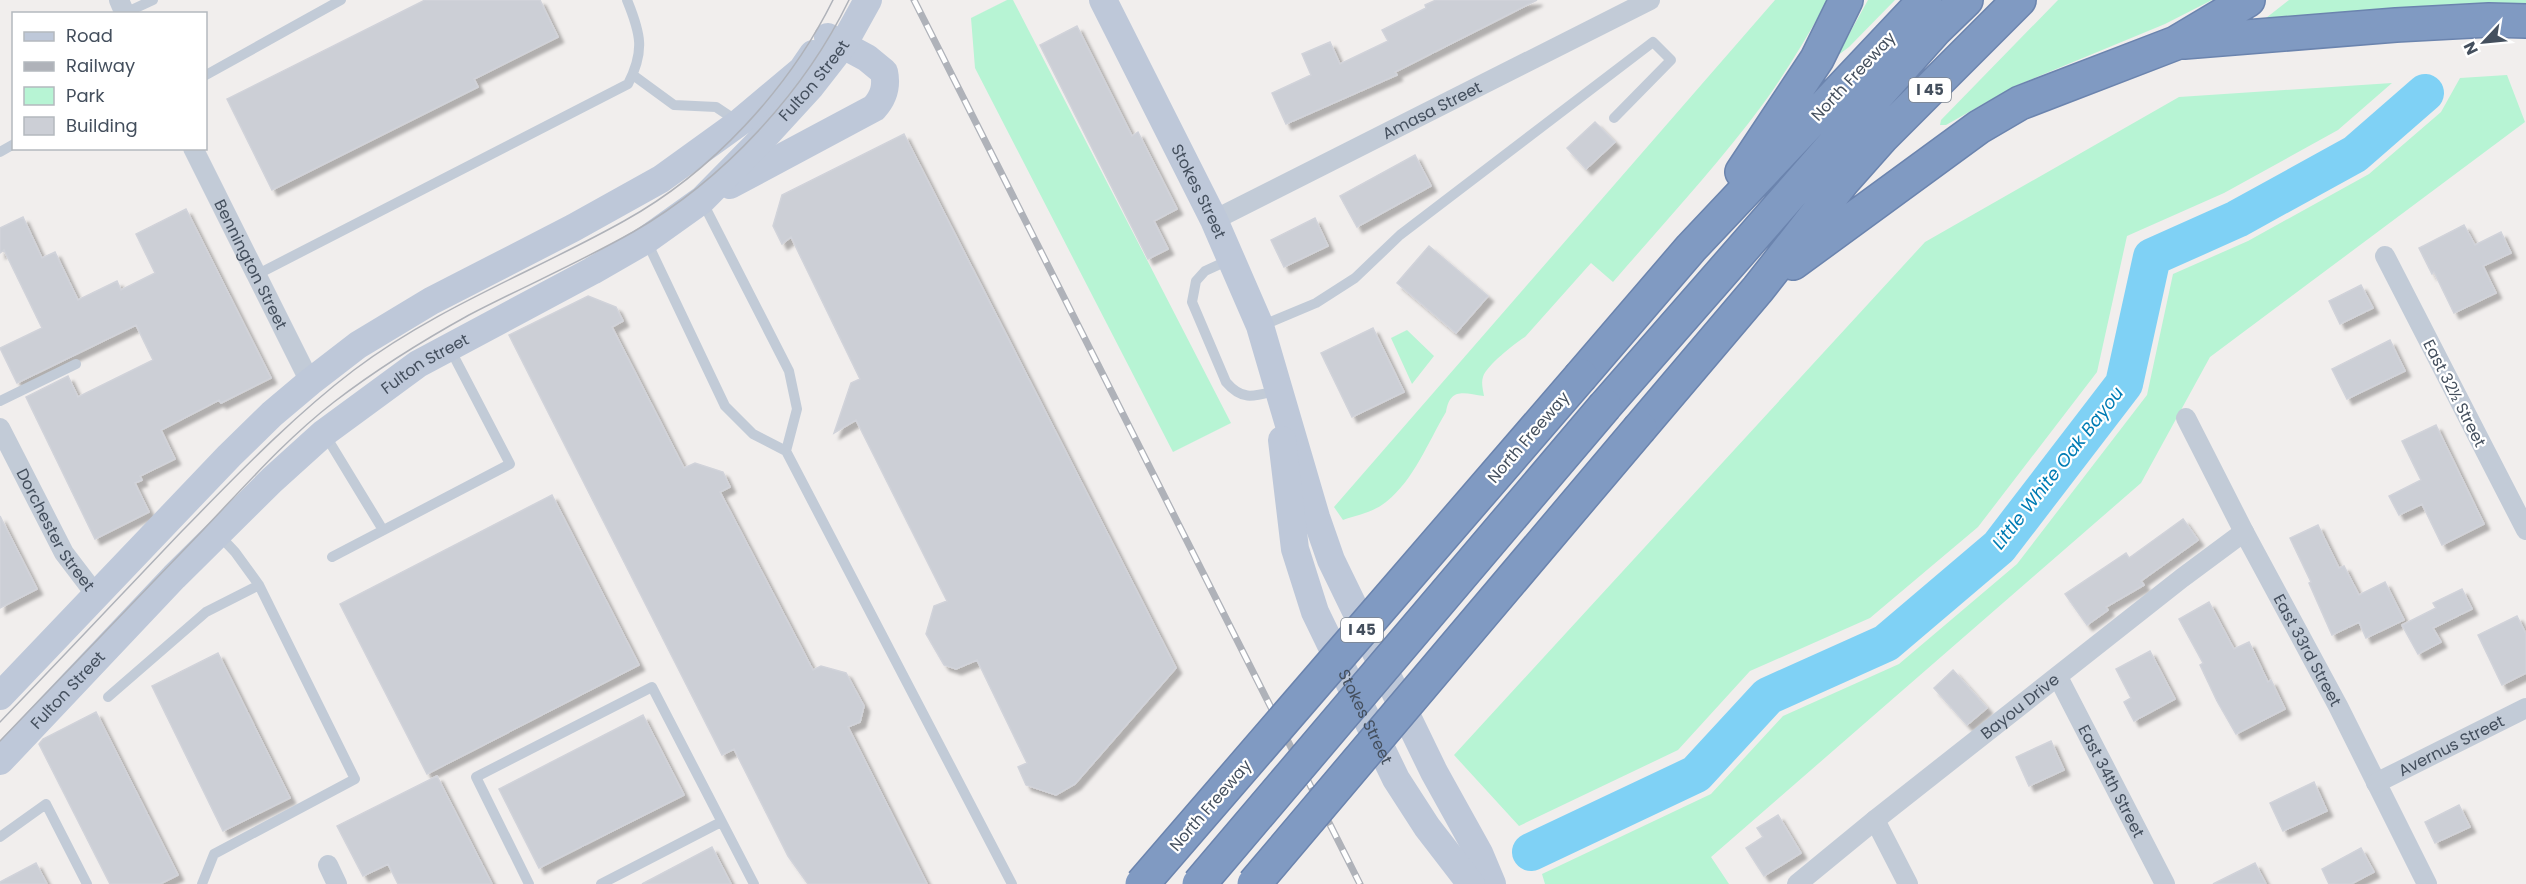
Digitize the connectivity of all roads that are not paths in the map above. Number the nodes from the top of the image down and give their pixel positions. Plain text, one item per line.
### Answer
1 (153, 0) edge
2 (341, 0) edge
3 (627, 0) edge
4 (846, 0) edge
5 (868, 0) edge
6 (1103, 0) edge
7 (1650, 0) edge
8 (1846, 0) edge
9 (1925, 0) edge
10 (1966, 0) edge
11 (2019, 0) edge
12 (2248, 0) edge
13 (127, 12) edge
14 (2526, 21) edge
15 (835, 41) junction
16 (2176, 43) junction
17 (207, 74) edge
18 (633, 75) junction
19 (1614, 118) dead end
20 (740, 122) junction
21 (194, 150) edge
22 (702, 200) junction
23 (1215, 220) junction
24 (646, 240) junction
25 (1691, 248) junction
26 (2385, 256) dead end
27 (1232, 259) junction
28 (256, 275) junction
29 (1758, 289) junction
30 (1260, 326) junction
31 (449, 347) junction
32 (76, 364) dead end
33 (310, 382) junction
34 (1279, 390) junction
35 (0, 401) edge
36 (2186, 418) dead end
37 (0, 428) edge
38 (324, 433) junction
39 (786, 451) junction
40 (383, 530) junction
41 (2526, 530) edge
42 (2244, 532) junction
43 (218, 534) junction
44 (332, 557) dead end
45 (259, 585) junction
46 (96, 595) junction
47 (2058, 677) junction
48 (0, 696) edge
49 (108, 697) dead end
50 (2526, 708) edge
51 (0, 761) edge
52 (2376, 783) junction
53 (1875, 820) junction
54 (721, 822) junction
55 (0, 837) edge
56 (328, 865) dead end
57 (87, 884) edge
58 (202, 884) edge
59 (337, 884) edge
60 (529, 884) edge
61 (601, 884) edge
62 (754, 884) edge
63 (1012, 884) edge
64 (1142, 884) edge
65 (1199, 884) edge
66 (1254, 884) edge
67 (1471, 884) edge
68 (1492, 884) edge
69 (1797, 884) edge
70 (1908, 884) edge
71 (2165, 884) edge
72 (2427, 884) edge

1 - 13 lane
2 - 17 lane
3 - 18 lane
4 - 15 main road, Fulton Street
5 - 15 main road, Fulton Street
6 - 23 main road, Stokes Street
7 - 23 street, Amasa Street
8 - 25 highway
9 - 25 highway, North Freeway / I 45
10 - 65 highway, North Freeway, bridge
11 - 29 highway, I 45
12 - 16 highway
14 - 16 highway
15 - 20 main road, Fulton Street
15 - 22 main road, Fulton Street
15 - 22 main road
16 - 29 highway
18 - 20 lane
18 - 28 lane
19 - 30 lane
20 - 33 main road, Fulton Street
21 - 28 street, Bennington Street
22 - 24 main road, Fulton Street
22 - 39 lane
23 - 27 main road, Stokes Street
24 - 31 main road, Fulton Street
24 - 39 lane
25 - 64 highway, North Freeway / I 45, bridge
26 - 41 street, East 32½ Street
27 - 30 main road, Stokes Street
27 - 34 lane
28 - 33 street, Bennington Street
29 - 66 highway, I 45, bridge
30 - 34 main road, Stokes Street
31 - 38 main road, Fulton Street
31 - 40 lane
32 - 35 lane
33 - 46 main road, Fulton Street
34 - 67 main road, Stokes Street
34 - 68 main road, Stokes Street
36 - 42 street, East 33rd Street
37 - 46 street, Dorchester Street
38 - 40 lane
38 - 43 main road, Fulton Street
39 - 63 lane
40 - 44 lane
42 - 47 street, Bayou Drive
42 - 52 street, East 33rd Street
43 - 45 lane
43 - 51 main road, Fulton Street
45 - 49 lane
45 - 58 lane
46 - 48 main road, Fulton Street
47 - 53 street, Bayou Drive
47 - 71 street, East 34th Street
50 - 52 street, Avernus Street
52 - 72 street, East 33rd Street
53 - 69 street, Bayou Drive
53 - 70 street
54 - 60 lane
54 - 61 lane
54 - 62 lane
55 - 57 lane
56 - 59 street

